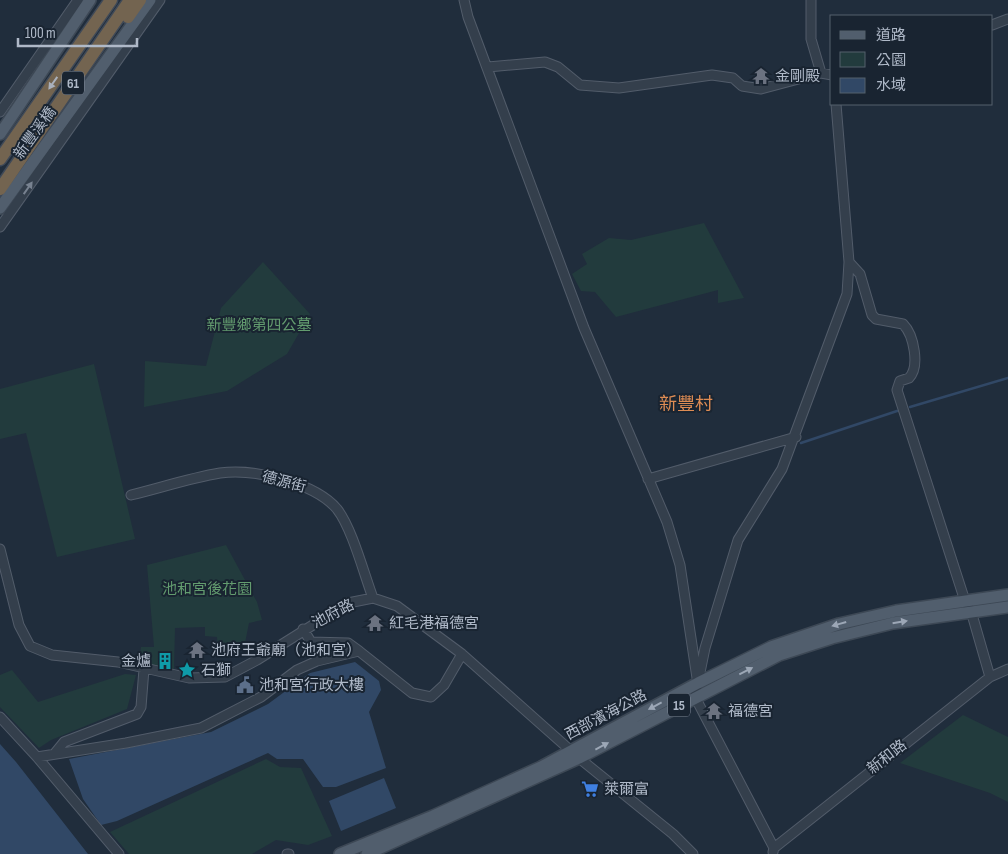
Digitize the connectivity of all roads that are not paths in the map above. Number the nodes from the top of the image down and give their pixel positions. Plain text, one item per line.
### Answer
1 (78, 0) edge
2 (90, 0) edge
3 (110, 0) edge
4 (130, 0) edge
5 (140, 0) edge
6 (150, 0) edge
7 (160, 0) edge
8 (464, 0) edge
9 (811, 0) edge
10 (1008, 19) edge
11 (993, 25) edge
12 (488, 67) junction
13 (821, 72) junction
14 (830, 74) edge
15 (836, 105) edge
16 (0, 112) edge
17 (0, 134) edge
18 (0, 159) edge
19 (16, 167) junction
20 (0, 189) edge
21 (0, 208) edge
22 (0, 227) edge
23 (849, 262) junction
24 (796, 437) junction
25 (648, 479) junction
26 (131, 495) dead end
27 (0, 549) edge
28 (1008, 595) edge
29 (373, 598) junction
30 (965, 600) junction
31 (1008, 608) edge
32 (971, 611) junction
33 (303, 629) junction
34 (311, 642) junction
35 (359, 651) junction
36 (462, 654) junction
37 (316, 661) junction
38 (144, 669) junction
39 (1008, 669) edge
40 (990, 676) junction
41 (698, 683) junction
42 (695, 697) junction
43 (0, 717) edge
44 (55, 753) junction
45 (575, 754) junction
46 (37, 757) junction
47 (773, 851) edge
48 (119, 854) edge
49 (340, 854) edge
50 (367, 854) edge
51 (694, 854) edge

1 - 16 street
2 - 17 main road, 新豐溪橋 / 61
3 -> 18 highway, 61
4 - 19 highway, 61
5 - 19 highway
6 - 21 main road, 新豐溪橋 / 61
22 -> 7 street
8 - 12 street
9 - 13 street
10 - 11 street
12 - 13 street
12 - 25 street
13 - 14 street
15 - 23 street
19 - 20 highway, 61
23 - 24 street
23 - 30 street
24 - 25 street
24 - 41 street
25 - 41 street
26 - 29 street, 德源街
27 - 38 street, 池府路
28 - 30 main road, 西部濱海公路 / 15
29 - 33 street, 池府路
29 - 36 street, 池府路
30 - 32 street
30 -> 41 main road, 西部濱海公路 / 15
31 - 32 main road, 西部濱海公路 / 15
32 - 40 street
42 -> 32 main road, 西部濱海公路 / 15
33 - 34 street
33 - 38 street, 池府路
34 - 35 street
34 - 37 street
35 - 36 street
35 - 37 street
36 - 45 street, 池府路
37 - 44 street
38 - 44 street
39 - 40 street, 新和路
40 - 47 street, 新和路
41 - 42 street
41 -> 45 main road, 西部濱海公路 / 15
45 -> 42 main road, 西部濱海公路 / 15
42 - 47 street
43 - 46 street
44 - 46 street
45 - 49 main road, 西部濱海公路 / 15
45 - 50 main road, 西部濱海公路 / 15
45 - 51 street, 池府路
46 - 48 street

